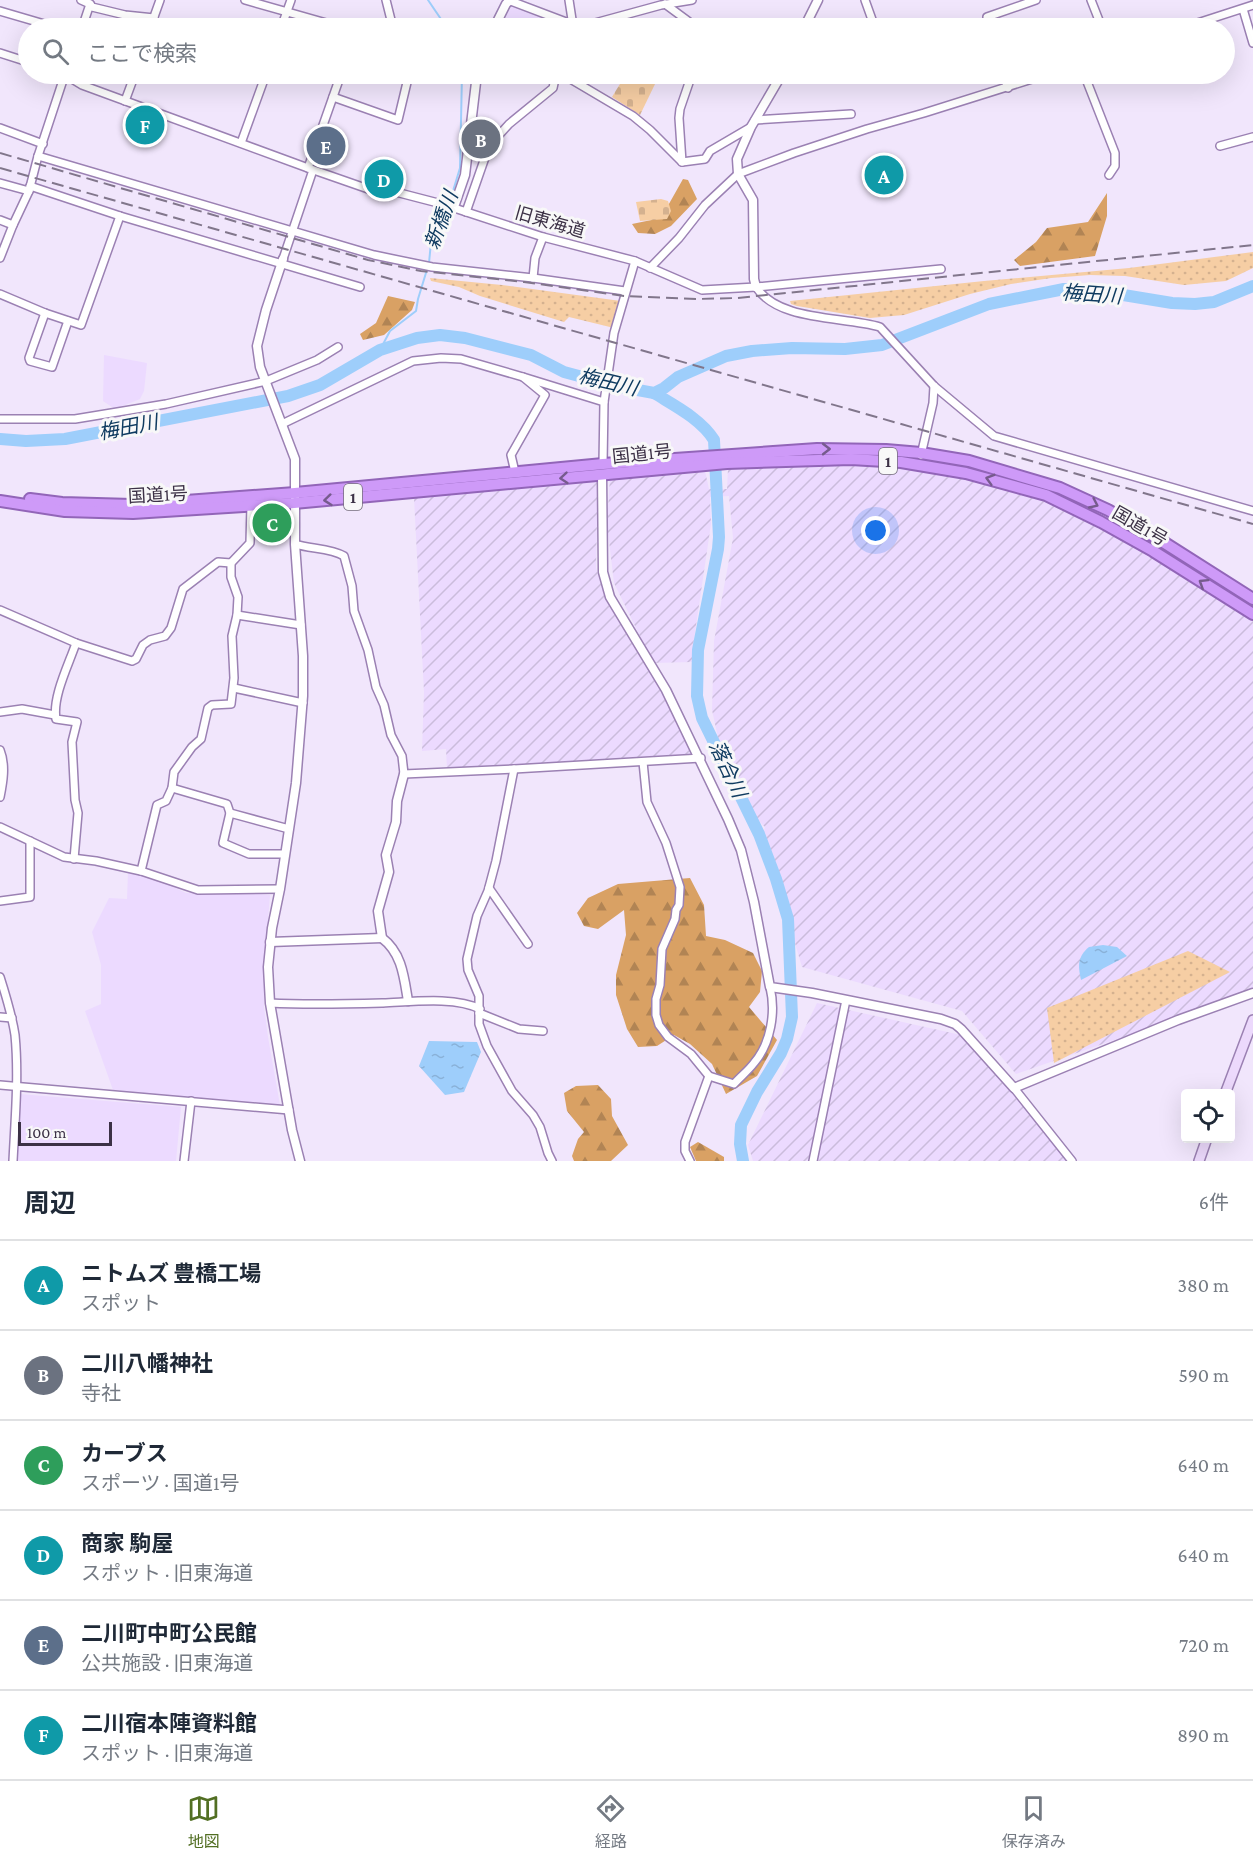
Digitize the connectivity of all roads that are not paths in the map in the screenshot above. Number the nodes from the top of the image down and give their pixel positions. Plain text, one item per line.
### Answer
1 (81, 0) edge
2 (160, 0) edge
3 (245, 0) edge
4 (291, 0) edge
5 (386, 0) edge
6 (509, 0) edge
7 (569, 0) edge
8 (692, 0) edge
9 (818, 0) edge
10 (866, 0) edge
11 (1036, 0) edge
12 (1091, 0) edge
13 (662, 3) edge
14 (90, 4) junction
15 (1253, 5) edge
16 (1243, 9) junction
17 (0, 11) edge
18 (287, 12) junction
19 (23, 18) edge
20 (85, 18) edge
21 (154, 18) joint
22 (285, 18) edge
23 (308, 18) edge
24 (390, 18) edge
25 (499, 18) edge
26 (552, 18) edge
27 (572, 18) edge
28 (611, 18) edge
29 (684, 18) edge
30 (809, 18) edge
31 (872, 18) edge
32 (987, 18) edge
33 (1098, 18) edge
34 (1214, 18) edge
35 (1253, 43) edge
36 (0, 53) edge
37 (18, 59) edge
38 (63, 84) edge
39 (81, 84) edge
40 (131, 84) edge
41 (262, 84) edge
42 (338, 84) edge
43 (407, 84) edge
44 (476, 84) edge
45 (554, 84) edge
46 (579, 84) edge
47 (689, 84) edge
48 (776, 84) edge
49 (1007, 84) edge
50 (1019, 84) edge
51 (1088, 84) edge
52 (1008, 88) junction
53 (333, 97) junction
54 (125, 101) junction
55 (850, 114) dead end
56 (753, 124) junction
57 (0, 128) edge
58 (1253, 137) edge
59 (241, 143) junction
60 (43, 144) junction
61 (1220, 146) dead end
62 (38, 156) junction
63 (682, 162) junction
64 (310, 169) junction
65 (738, 174) junction
66 (1109, 175) dead end
67 (0, 183) edge
68 (30, 189) junction
69 (449, 206) junction
70 (466, 212) junction
71 (120, 216) junction
72 (0, 220) edge
73 (13, 225) junction
74 (292, 232) junction
75 (543, 237) junction
76 (0, 258) edge
77 (282, 261) junction
78 (635, 261) junction
79 (650, 268) junction
80 (941, 269) dead end
81 (533, 278) junction
82 (360, 287) dead end
83 (756, 287) junction
84 (626, 291) junction
85 (0, 294) edge
86 (45, 313) junction
87 (68, 321) junction
88 (339, 348) dead end
89 (523, 377) junction
90 (267, 383) junction
91 (934, 386) junction
92 (604, 400) junction
93 (0, 419) edge
94 (281, 422) junction
95 (921, 458) junction
96 (602, 469) junction
97 (515, 472) junction
98 (0, 494) edge
99 (295, 498) junction
100 (0, 501) edge
101 (251, 506) junction
102 (1253, 511) edge
103 (295, 544) junction
104 (231, 563) junction
105 (1253, 599) edge
106 (0, 610) edge
107 (1253, 614) edge
108 (237, 615) junction
109 (301, 625) junction
110 (76, 643) junction
111 (234, 688) junction
112 (303, 703) junction
113 (0, 712) edge
114 (55, 715) junction
115 (0, 750) edge
116 (701, 758) junction
117 (643, 762) junction
118 (514, 770) junction
119 (404, 774) junction
120 (172, 788) junction
121 (0, 796) edge
122 (230, 813) junction
123 (0, 827) edge
124 (289, 829) junction
125 (30, 841) junction
126 (284, 854) junction
127 (74, 859) junction
128 (141, 871) junction
129 (489, 888) junction
130 (280, 890) junction
131 (0, 901) edge
132 (382, 938) junction
133 (270, 942) junction
134 (528, 944) dead end
135 (0, 976) edge
136 (770, 987) junction
137 (1253, 993) edge
138 (846, 1000) junction
139 (408, 1001) junction
140 (270, 1003) junction
141 (479, 1011) junction
142 (0, 1017) edge
143 (12, 1018) junction
144 (1253, 1020) edge
145 (543, 1031) dead end
146 (709, 1076) junction
147 (0, 1085) edge
148 (16, 1086) junction
149 (1014, 1088) junction
150 (1227, 1089) edge
151 (190, 1101) junction
152 (289, 1110) junction
153 (1205, 1143) edge
154 (689, 1160) edge
155 (13, 1161) edge
156 (184, 1161) edge
157 (300, 1161) edge
158 (552, 1161) edge
159 (813, 1161) edge
160 (1072, 1161) edge
161 (1199, 1161) edge

1 - 14 street
2 - 21 street
3 - 18 street
4 - 18 street
5 - 24 street
6 - 25 street
6 - 26 street
7 - 27 street
8 - 13 street
9 - 30 street
10 - 31 street
11 - 32 street
12 - 33 street
13 - 28 street
13 - 29 street
14 - 20 street
14 - 21 street
15 - 16 street
16 - 34 street
16 - 35 street
17 - 19 street
18 - 22 street
18 - 23 street
36 - 37 street
38 - 60 street
39 - 54 street, 旧東海道
40 - 54 street
41 - 59 street
42 - 53 street
43 - 53 street
44 - 69 street
45 - 70 street
46 - 63 street
47 - 63 street
48 - 56 street
49 - 52 street
50 - 52 street
51 - 66 street
52 - 65 street
53 - 64 street
54 - 59 street, 旧東海道
55 - 56 street
56 - 63 street
56 - 65 street
57 - 60 street
58 - 61 street
59 - 64 street, 旧東海道
60 - 62 street
62 - 68 street
62 - 74 street
64 - 69 street, 旧東海道
64 - 74 street
65 - 79 street
65 - 83 street
67 - 68 street
68 - 71 street
68 - 73 street
69 - 70 street, 旧東海道
70 - 75 street, 旧東海道
71 - 77 street
71 - 87 street
72 - 73 street
73 - 76 street
74 - 77 street
74 - 81 street
75 - 78 street, 旧東海道
75 - 81 street
77 - 82 street
77 - 90 street
78 - 79 street, 旧東海道
78 - 84 street
79 - 83 street, 旧東海道
80 - 83 street, 旧東海道
81 - 84 street
83 - 91 street
84 - 92 street
85 - 86 street
86 - 87 street
86 - 87 street
88 - 90 street
89 - 92 street
89 - 94 street
89 - 97 street
90 - 93 street
90 - 94 street
91 - 95 street
91 - 102 street
92 - 96 street
94 - 99 street
95 - 96 highway, 国道1号 / 1
95 -> 105 highway, 国道1号 / 1
107 -> 95 highway, 国道1号 / 1
96 - 97 highway, 国道1号 / 1
96 -> 99 highway, 国道1号 / 1
96 - 116 street
97 - 99 highway, 国道1号 / 1
98 - 99 highway, 国道1号 / 1
99 - 101 highway, 国道1号 / 1
99 - 103 street
100 - 101 highway, 国道1号 / 1
101 - 104 street
103 - 109 street
103 - 119 street
104 - 108 street
104 - 110 street
106 - 110 street
108 - 109 street
108 - 111 street
109 - 112 street
110 - 114 street
111 - 112 street
111 - 120 street
112 - 124 street
113 - 114 street
114 - 127 street
115 - 121 street
116 - 117 street
116 - 136 street
117 - 118 street
117 - 146 street
118 - 119 street
118 - 129 street
119 - 132 street
120 - 122 street
120 - 128 street
122 - 124 street
122 - 126 street
123 - 125 street
124 - 126 street
125 - 127 street
125 - 131 street
126 - 130 street
127 - 128 street
128 - 130 street
129 - 134 street
129 - 141 street
130 - 133 street
132 - 133 street
132 - 139 street
133 - 140 street
135 - 143 street
136 - 138 street
136 - 146 street
137 - 149 street
138 - 149 street
138 - 159 street
139 - 140 street
139 - 141 street
140 - 152 street
141 - 145 street
141 - 158 street
142 - 143 street
143 - 148 street
144 - 150 main road
146 - 154 street
147 - 148 street
148 - 151 street
148 - 155 street
149 - 160 street
151 - 152 street
151 - 156 street
152 - 157 street
153 - 161 main road

